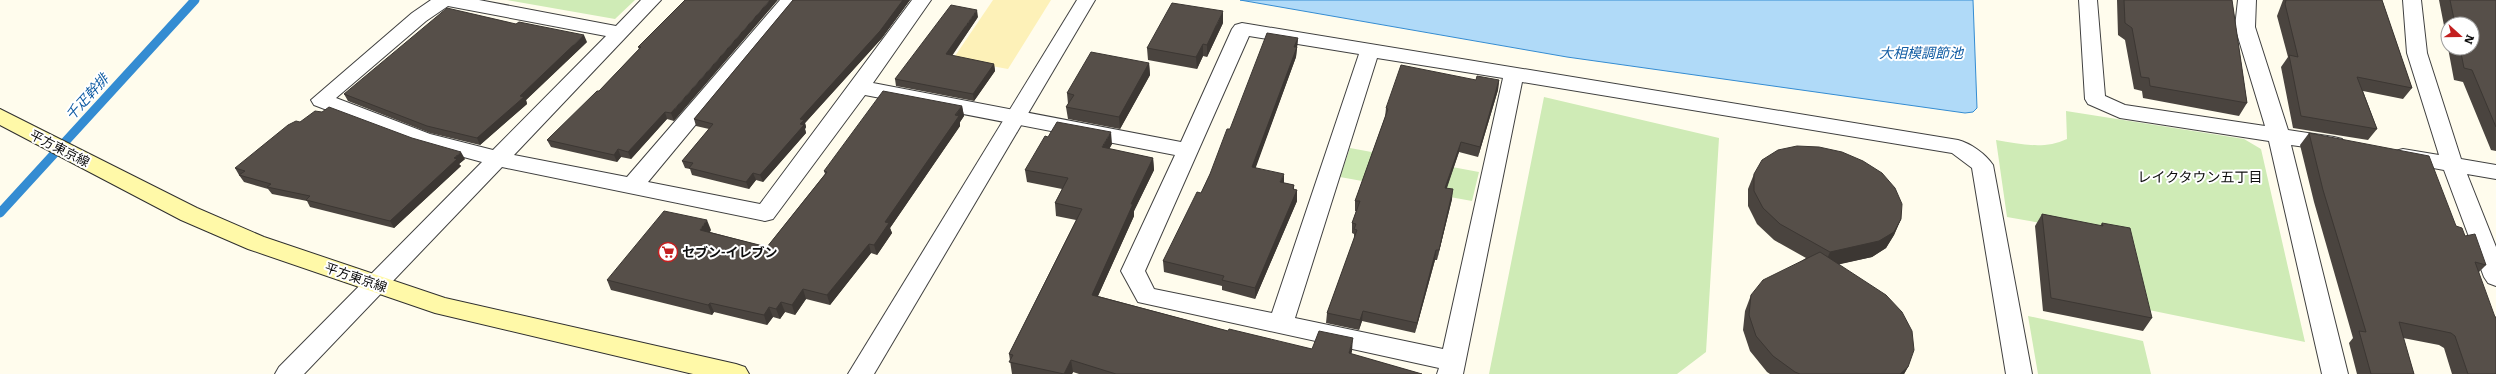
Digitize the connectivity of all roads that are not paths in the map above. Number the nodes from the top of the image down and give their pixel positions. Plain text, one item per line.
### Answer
1 (443, 0) edge
2 (448, 0) edge
3 (652, 0) edge
4 (790, 0) edge
5 (922, 0) edge
6 (1086, 0) edge
7 (2088, 0) edge
8 (2247, 0) edge
9 (2412, 0) edge
10 (619, 32) junction
11 (1370, 50) junction
12 (1514, 73) junction
13 (860, 87) junction
14 (0, 116) edge
15 (1015, 116) junction
16 (2278, 133) junction
17 (2354, 147) edge
18 (1186, 150) junction
19 (2384, 153) edge
20 (498, 159) junction
21 (2453, 166) junction
22 (2496, 172) edge
23 (632, 186) junction
24 (2496, 277) edge
25 (375, 284) junction
26 (1281, 323) junction
27 (1452, 368) edge
28 (288, 374) edge
29 (736, 374) edge
30 (861, 374) edge
31 (2019, 374) edge
32 (2335, 374) edge

1 - 20 street
2 - 10 street
3 - 10 street
4 - 23 street
5 - 13 street
6 - 15 street
7 - 16 street
8 - 16 street
9 - 21 street
10 - 20 street
11 - 12 street
11 - 18 street
11 - 26 street
12 - 27 street
12 - 31 street
13 - 15 street
13 - 23 street
14 - 25 main road, 平方東京線
15 - 18 street
15 - 30 street
16 - 17 street
16 - 32 street
18 - 26 street
19 - 21 street
20 - 23 street
20 - 25 street
21 - 22 street
21 - 24 street
25 - 28 street
25 - 29 main road, 平方東京線
26 - 27 street

